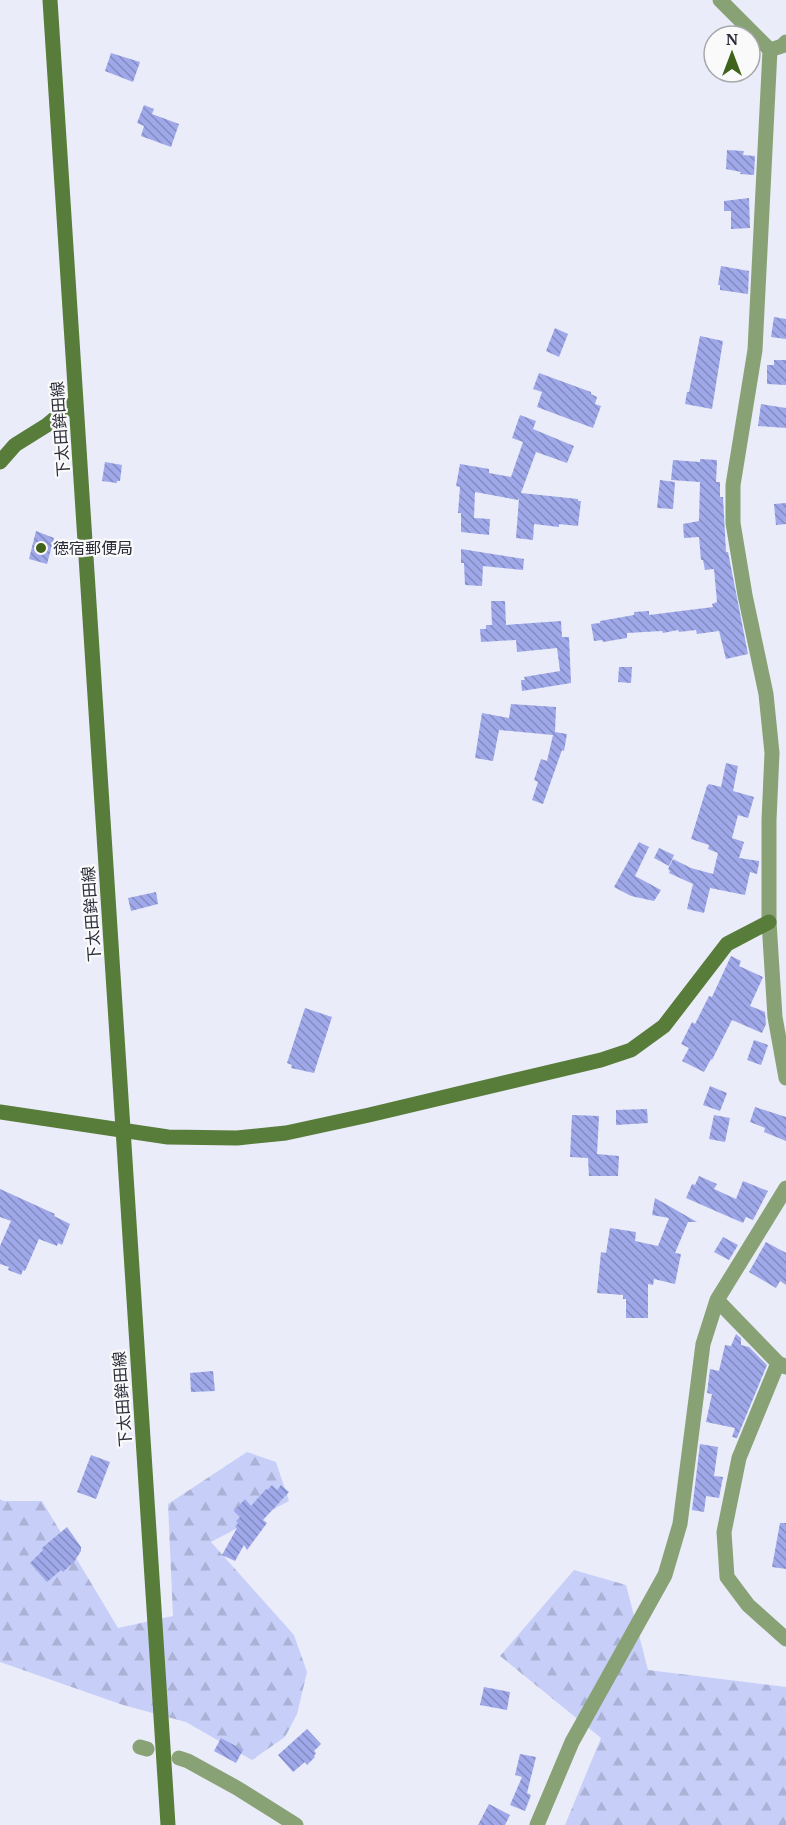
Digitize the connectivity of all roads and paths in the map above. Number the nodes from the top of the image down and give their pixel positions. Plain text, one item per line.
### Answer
1 (50, 0) edge
2 (720, 0) edge
3 (786, 42) edge
4 (770, 50) junction
5 (76, 401) junction
6 (0, 462) edge
7 (769, 922) junction
8 (786, 1078) edge
9 (0, 1112) edge
10 (122, 1129) junction
11 (786, 1188) edge
12 (717, 1300) junction
13 (782, 1365) edge
14 (786, 1639) edge
15 (179, 1758) dead end
16 (168, 1825) edge
17 (296, 1825) edge
18 (537, 1825) edge

1 - 5 main road, 下太田鉾田線
2 - 4 street
3 - 4 street
4 - 7 street
5 - 6 main road
5 - 10 main road, 下太田鉾田線
7 - 8 street
7 - 10 main road
9 - 10 main road
10 - 16 main road, 下太田鉾田線
11 - 12 street
12 - 13 street
12 - 18 street
13 - 14 street
15 - 17 street

